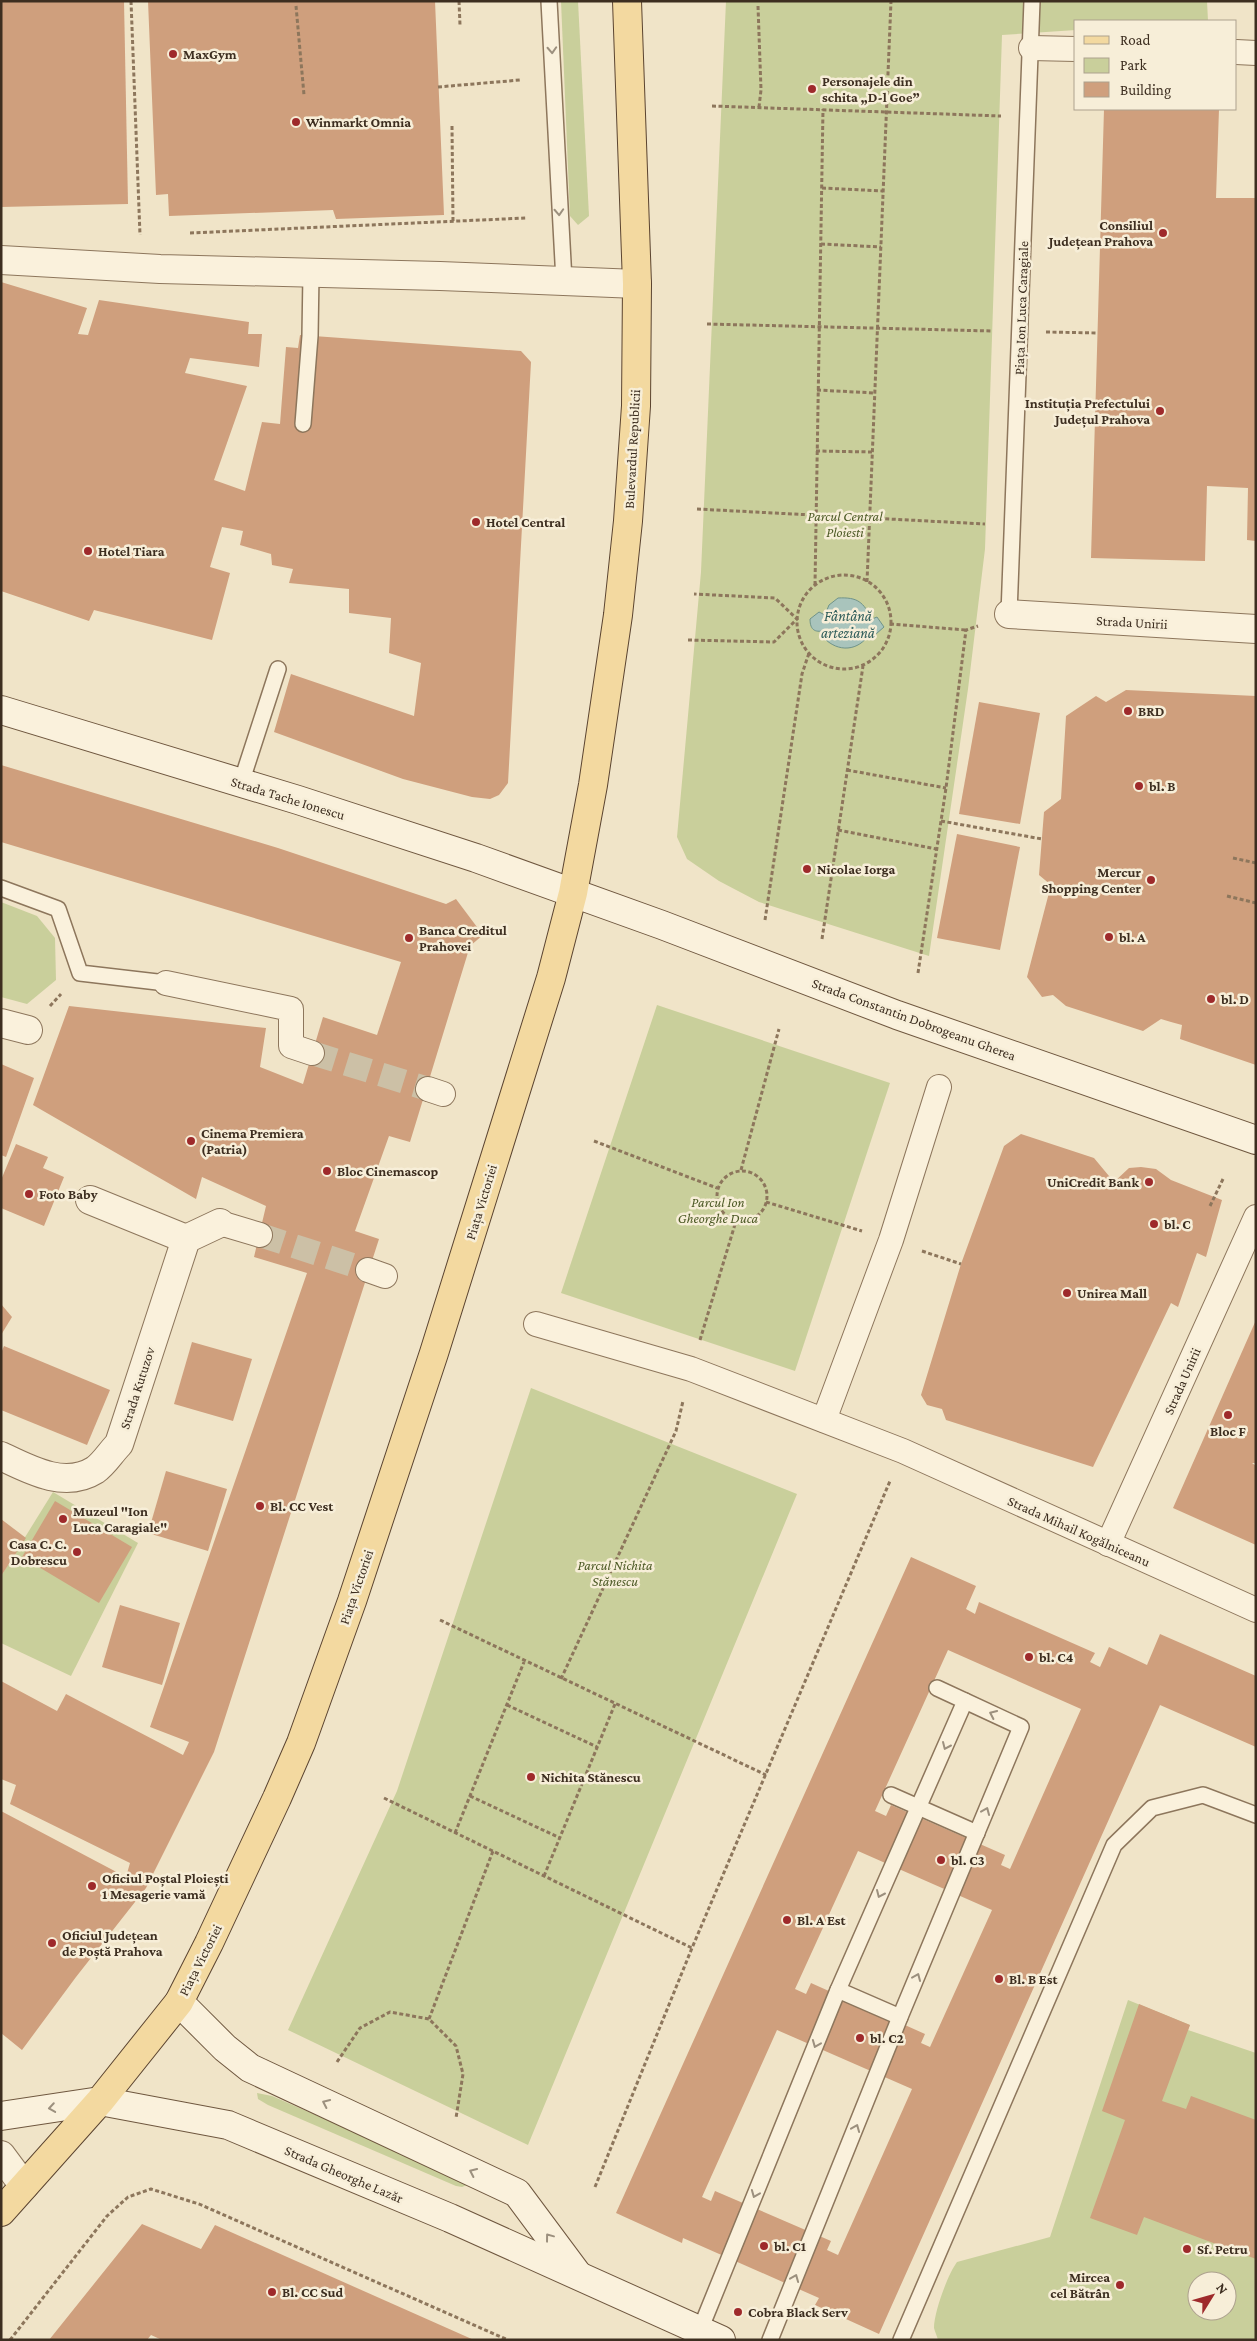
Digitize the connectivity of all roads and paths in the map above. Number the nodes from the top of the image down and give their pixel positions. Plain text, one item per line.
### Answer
1 (131, 1) edge
2 (459, 1) edge
3 (550, 1) edge
4 (627, 1) edge
5 (891, 1) edge
6 (1032, 1) edge
7 (296, 6) dead end
8 (758, 6) dead end
9 (460, 25) dead end
10 (1031, 48) junction
11 (1074, 49) edge
12 (1237, 52) edge
13 (1256, 52) edge
14 (520, 80) dead end
15 (438, 87) dead end
16 (304, 95) dead end
17 (712, 106) dead end
18 (759, 107) junction
19 (823, 109) junction
20 (886, 112) junction
21 (1028, 117) junction
22 (452, 126) dead end
23 (822, 188) junction
24 (883, 191) junction
25 (526, 218) dead end
26 (454, 221) junction
27 (189, 233) dead end
28 (149, 235) dead end
29 (821, 244) junction
30 (881, 247) junction
31 (1, 260) edge
32 (311, 274) junction
33 (564, 281) junction
34 (637, 284) junction
35 (707, 324) dead end
36 (818, 327) junction
37 (878, 328) junction
38 (1020, 332) junction
39 (1098, 333) dead end
40 (817, 390) junction
41 (875, 393) junction
42 (303, 424) dead end
43 (816, 451) junction
44 (874, 452) junction
45 (697, 509) dead end
46 (814, 515) junction
47 (871, 518) junction
48 (1013, 525) junction
49 (867, 582) junction
50 (815, 585) junction
51 (694, 594) dead end
52 (1009, 614) junction
53 (797, 619) junction
54 (890, 624) junction
55 (1256, 629) edge
56 (966, 630) junction
57 (688, 640) dead end
58 (809, 653) junction
59 (862, 666) junction
60 (278, 669) dead end
61 (1, 710) edge
62 (847, 770) junction
63 (241, 783) junction
64 (946, 788) junction
65 (941, 821) junction
66 (838, 830) junction
67 (1042, 839) dead end
68 (936, 849) junction
69 (1233, 858) dead end
70 (1256, 863) edge
71 (1, 888) edge
72 (573, 893) junction
73 (1226, 896) dead end
74 (1256, 903) edge
75 (765, 920) dead end
76 (822, 939) dead end
77 (80, 973) junction
78 (918, 973) dead end
79 (166, 983) joint
80 (1, 1023) edge
81 (779, 1029) dead end
82 (28, 1030) joint
83 (312, 1053) tunnel mouth
84 (939, 1088) dead end
85 (1256, 1140) edge
86 (594, 1141) dead end
87 (740, 1170) junction
88 (1223, 1179) dead end
89 (717, 1188) junction
90 (90, 1200) dead end
91 (1210, 1206) dead end
92 (1256, 1217) edge
93 (736, 1221) junction
94 (220, 1223) joint
95 (260, 1235) tunnel mouth
96 (186, 1239) junction
97 (536, 1324) dead end
98 (691, 1369) junction
99 (824, 1420) junction
100 (903, 1451) junction
101 (1, 1456) edge
102 (1108, 1544) junction
103 (1256, 1610) edge
104 (440, 1620) dead end
105 (524, 1662) junction
106 (561, 1679) junction
107 (937, 1688) dead end
108 (965, 1701) junction
109 (615, 1704) junction
110 (507, 1705) junction
111 (597, 1747) junction
112 (766, 1775) junction
113 (891, 1795) dead end
114 (470, 1796) junction
115 (384, 1798) dead end
116 (918, 1807) junction
117 (1256, 1815) edge
118 (456, 1833) junction
119 (977, 1833) junction
120 (560, 1838) junction
121 (493, 1851) junction
122 (544, 1876) junction
123 (692, 1948) junction
124 (838, 1990) junction
125 (179, 2002) junction
126 (900, 2017) junction
127 (428, 2019) junction
128 (337, 2062) dead end
129 (100, 2101) junction
130 (1, 2116) edge
131 (456, 2118) dead end
132 (1, 2155) edge
133 (24, 2186) junction
134 (595, 2186) dead end
135 (1, 2212) edge
136 (579, 2276) junction
137 (710, 2335) edge
138 (10, 2340) edge
139 (508, 2340) edge
140 (770, 2340) edge
141 (901, 2340) edge

1 - 28 path
2 - 9 path
3 -> 33 lane
4 - 34 main road, Bulevardul Republicii
5 - 20 path
6 - 10 lane, Piața Ion Luca Caragiale
7 - 16 path
8 - 18 path
10 - 11 street
10 - 21 lane, Piața Ion Luca Caragiale
12 - 13 street
14 - 15 path
17 - 18 path
18 - 19 path
19 - 20 path
19 - 23 path
20 - 21 path
20 - 24 path
21 - 38 lane, Piața Ion Luca Caragiale
22 - 26 path
23 - 24 path
23 - 29 path
24 - 30 path
25 - 26 path
26 - 27 path
29 - 30 path
29 - 36 path
30 - 37 path
31 - 32 main road
32 - 33 main road
32 - 42 lane
33 - 34 main road
34 - 72 main road, Bulevardul Republicii
35 - 36 path
36 - 37 path
36 - 40 path
37 - 38 path
37 - 41 path
38 - 39 path
38 - 48 lane, Piața Ion Luca Caragiale
40 - 41 path
40 - 43 path
41 - 44 path
43 - 44 path
43 - 46 path
44 - 47 path
45 - 46 path
46 - 47 path
46 - 50 path
47 - 48 path
47 - 49 path
48 - 52 lane, Piața Ion Luca Caragiale
49 - 50 path
49 - 54 path
50 - 53 path
51 - 53 path
52 - 55 main road, Strada Unirii
52 - 56 path
53 - 57 path
53 - 58 path
54 - 56 path
54 - 59 path
56 - 64 path
58 - 59 path
58 - 75 path
59 - 62 path
60 - 63 lane
61 - 63 main road, Strada Tache Ionescu
62 - 64 path
62 - 66 path
63 - 72 main road, Strada Tache Ionescu
64 - 65 path
65 - 67 path
65 - 68 path
66 - 68 path
66 - 76 path
68 - 78 path
69 - 70 path
71 - 77 lane
72 - 85 main road, Strada Constantin Dobrogeanu Gherea
72 - 125 main road, Piața Victoriei
73 - 74 path
77 - 79 lane
77 - 82 path
79 - 83 street
80 - 82 main road
81 - 87 path
84 - 99 street
86 - 89 path
87 - 89 path
87 - 93 path
88 - 91 path
89 - 93 path
90 - 96 main road
92 - 102 street, Strada Unirii
93 - 98 path
94 - 95 street
94 - 96 main road
96 - 101 main road, Strada Kutuzov
97 - 98 street, Strada Mihail Kogălniceanu
98 - 99 street, Strada Mihail Kogălniceanu
98 - 106 path
99 - 100 street, Strada Mihail Kogălniceanu
100 - 102 street, Strada Mihail Kogălniceanu
100 - 112 path
102 - 103 street, Strada Mihail Kogălniceanu
104 - 105 path
105 - 106 path
105 - 110 path
106 - 109 path
107 - 108 lane
108 -> 116 lane
119 -> 108 lane
109 - 111 path
109 - 112 path
110 - 111 path
110 - 114 path
111 - 120 path
112 - 123 path
113 - 116 lane
114 - 118 path
114 - 120 path
115 - 118 path
116 - 119 lane
116 -> 124 lane
117 - 141 lane
118 - 121 path
126 -> 119 lane
120 - 122 path
121 - 122 path
121 - 127 path
122 - 123 path
123 - 134 path
124 - 126 lane
124 -> 137 lane
125 - 129 main road, Piața Victoriei
136 -> 125 main road, Strada Gheorghe Lazăr
140 -> 126 lane
127 - 128 path
127 - 131 path
129 -> 130 main road, Strada Gheorghe Lazăr
129 - 133 main road, Piața Victoriei
129 - 136 main road, Strada Gheorghe Lazăr
132 - 133 main road
133 - 135 main road, Piața Victoriei
136 - 137 main road, Strada Gheorghe Lazăr
138 - 139 path

